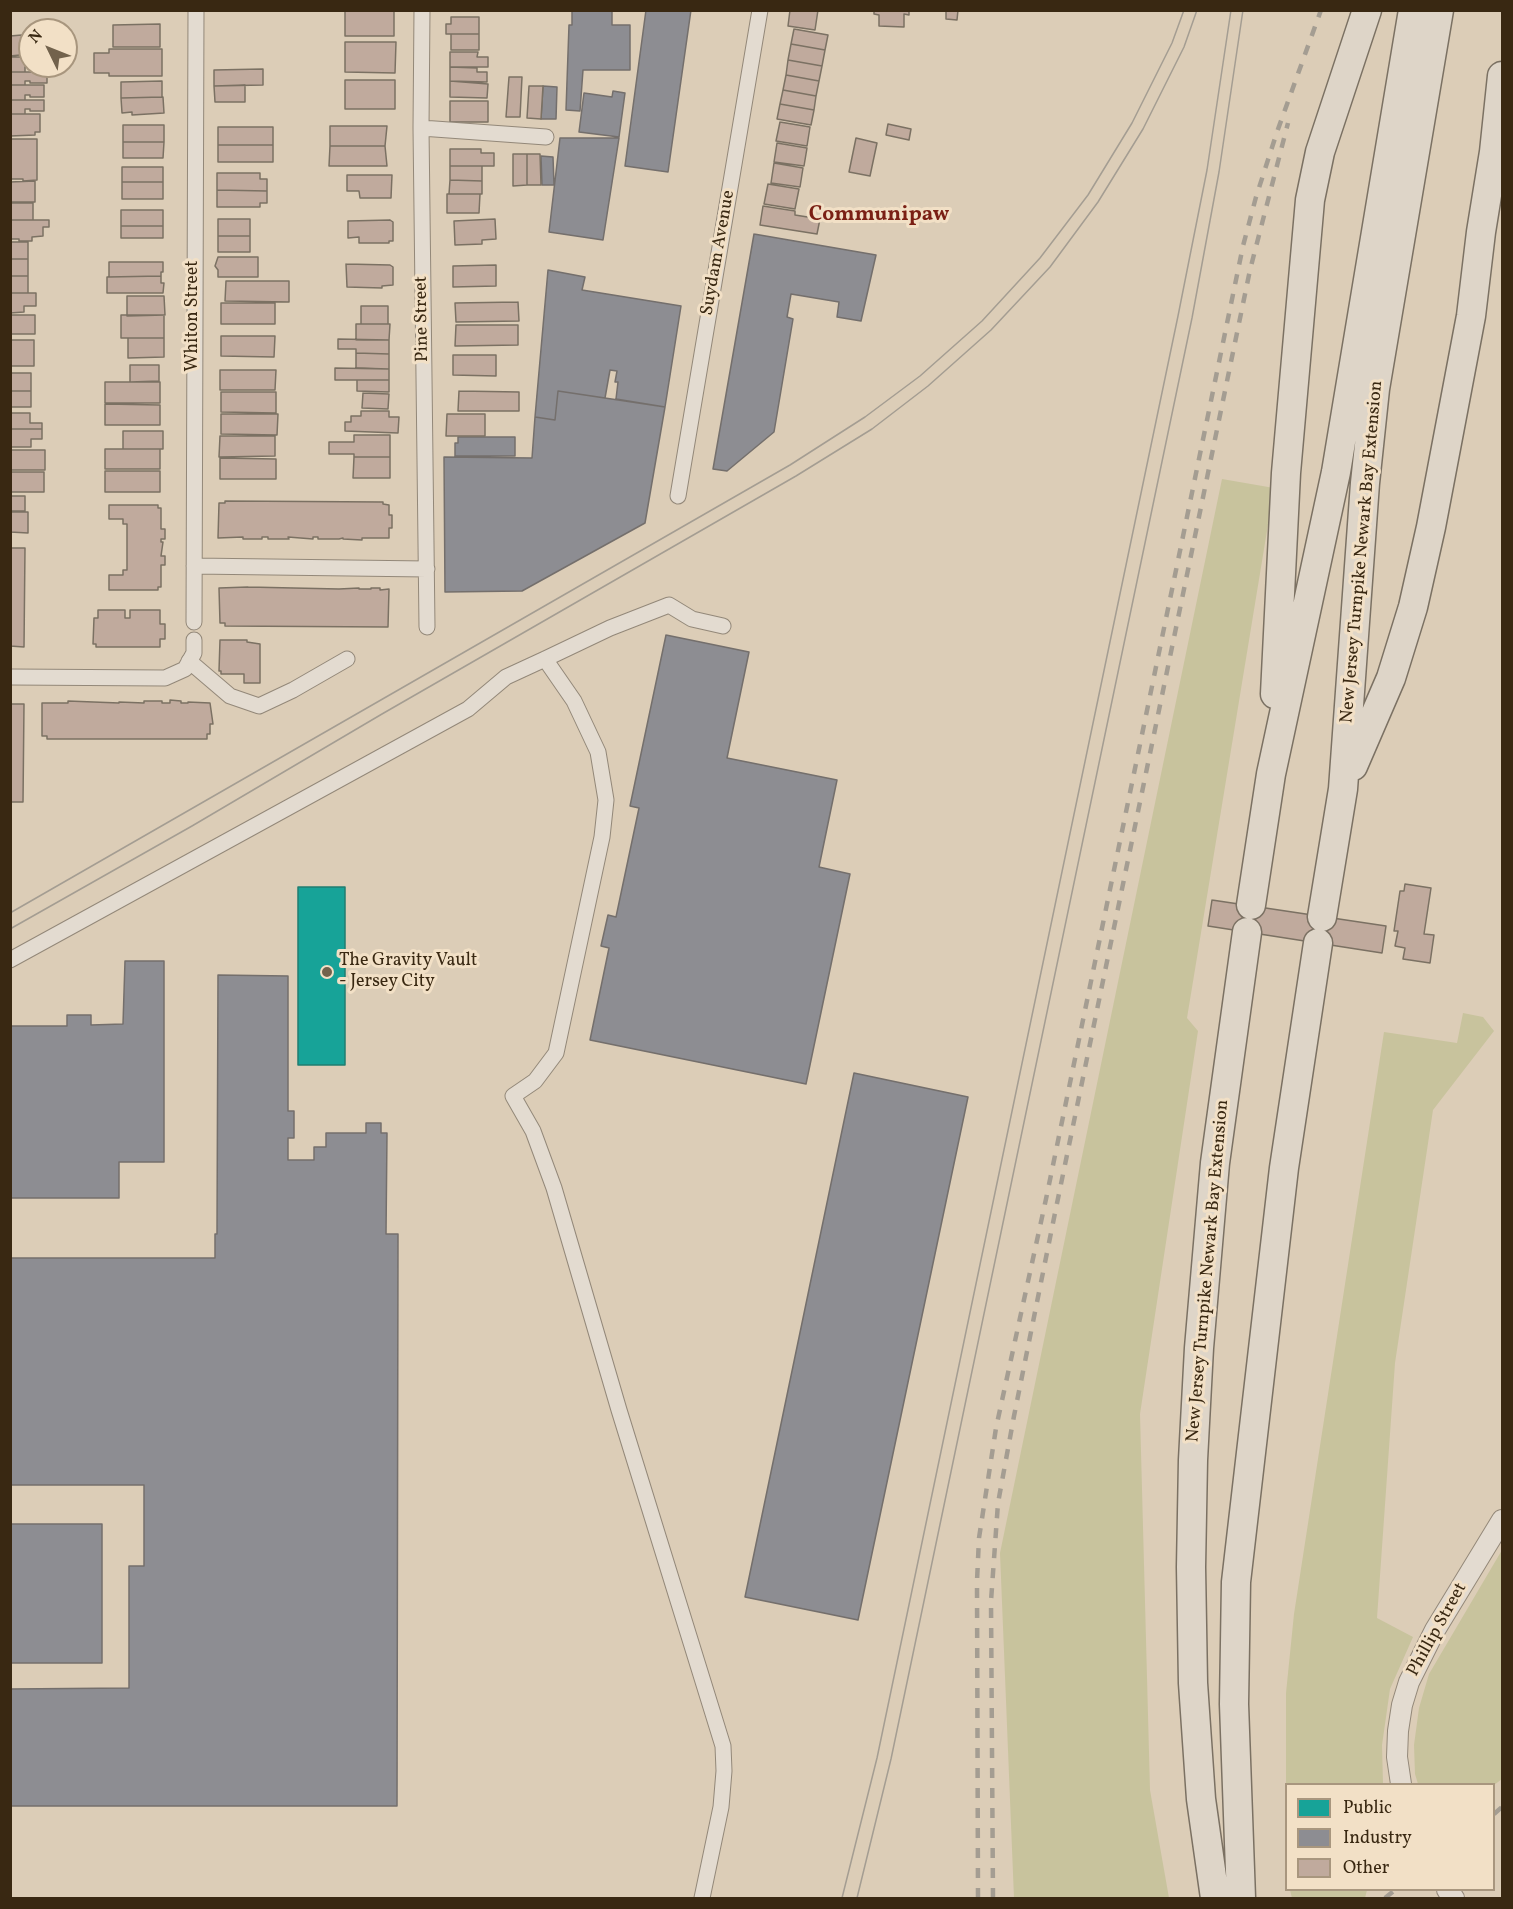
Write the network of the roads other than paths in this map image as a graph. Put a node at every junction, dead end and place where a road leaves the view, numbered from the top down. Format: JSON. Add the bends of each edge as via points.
{"nodes":[{"id":1,"x":195,"y":10,"type":"edge"},
{"id":2,"x":422,"y":10,"type":"edge"},
{"id":3,"x":760,"y":10,"type":"edge"},
{"id":4,"x":1367,"y":10,"type":"edge"},
{"id":5,"x":1413,"y":10,"type":"edge"},
{"id":6,"x":1438,"y":10,"type":"edge"},
{"id":7,"x":1419,"y":49,"type":"junction"},
{"id":8,"x":1503,"y":76,"type":"edge"},
{"id":9,"x":421,"y":128,"type":"junction"},
{"id":10,"x":546,"y":137,"type":"dead end"},
{"id":11,"x":678,"y":496,"type":"dead end"},
{"id":12,"x":194,"y":566,"type":"junction"},
{"id":13,"x":427,"y":569,"type":"junction"},
{"id":14,"x":194,"y":622,"type":"dead end"},
{"id":15,"x":723,"y":626,"type":"dead end"},
{"id":16,"x":427,"y":627,"type":"dead end"},
{"id":17,"x":194,"y":640,"type":"dead end"},
{"id":18,"x":545,"y":659,"type":"junction"},
{"id":19,"x":346,"y":660,"type":"dead end"},
{"id":20,"x":187,"y":665,"type":"junction"},
{"id":21,"x":10,"y":677,"type":"edge"},
{"id":22,"x":1271,"y":774,"type":"junction"},
{"id":23,"x":1343,"y":789,"type":"junction"},
{"id":24,"x":10,"y":960,"type":"edge"},
{"id":25,"x":1503,"y":1520,"type":"edge"},
{"id":26,"x":1401,"y":1783,"type":"edge"},
{"id":27,"x":1248,"y":1893,"type":"edge"},
{"id":28,"x":702,"y":1899,"type":"edge"},
{"id":29,"x":1215,"y":1899,"type":"edge"}],
"edges":[{"from":1,"to":12,"type":"street","name":"Whiton Street"},
{"from":2,"to":9,"type":"street","name":"Pine Street"},
{"from":3,"to":11,"type":"street","name":"Suydam Avenue"},
{"from":4,"to":22,"type":"highway","via":[[1320,152],[1309,209],[1286,473]]},
{"from":5,"to":7,"type":"highway","name":"New Jersey Turnpike Newark Bay Extension"},
{"from":6,"to":7,"type":"highway","name":"New Jersey Turnpike Newark Bay Extension"},
{"from":7,"to":22,"type":"highway","name":"New Jersey Turnpike Newark Bay Extension","via":[[1336,472]]},
{"from":7,"to":23,"type":"highway","name":"New Jersey Turnpike Newark Bay Extension","via":[[1370,429]]},
{"from":8,"to":23,"type":"highway","via":[[1471,316],[1431,527],[1413,607],[1391,678]]},
{"from":9,"to":10,"type":"street"},
{"from":9,"to":13,"type":"street","name":"Pine Street"},
{"from":12,"to":13,"type":"street"},
{"from":12,"to":14,"type":"street","name":"Whiton Street"},
{"from":13,"to":16,"type":"street","name":"Pine Street"},
{"from":15,"to":18,"type":"street","via":[[692,619],[669,605]]},
{"from":17,"to":20,"type":"street","via":[[194,654]]},
{"from":18,"to":24,"type":"street","via":[[506,677],[468,709]]},
{"from":18,"to":28,"type":"street","via":[[574,700],[598,752],[606,800],[602,837],[556,1053],[535,1081],[513,1096],[532,1131],[554,1188],[723,1746],[721,1808]]},
{"from":19,"to":20,"type":"street","via":[[259,706],[230,696]]},
{"from":20,"to":21,"type":"street","via":[[165,678]]},
{"from":22,"to":29,"type":"highway","name":"New Jersey Turnpike Newark Bay Extension","via":[[1215,1162],[1193,1460],[1193,1683],[1201,1799]]},
{"from":23,"to":27,"type":"highway","name":"New Jersey Turnpike Newark Bay Extension","via":[[1284,1168],[1239,1540],[1234,1660],[1237,1791]]},
{"from":25,"to":26,"type":"street","name":"Phillip Street","via":[[1409,1682],[1398,1731]]}]}
